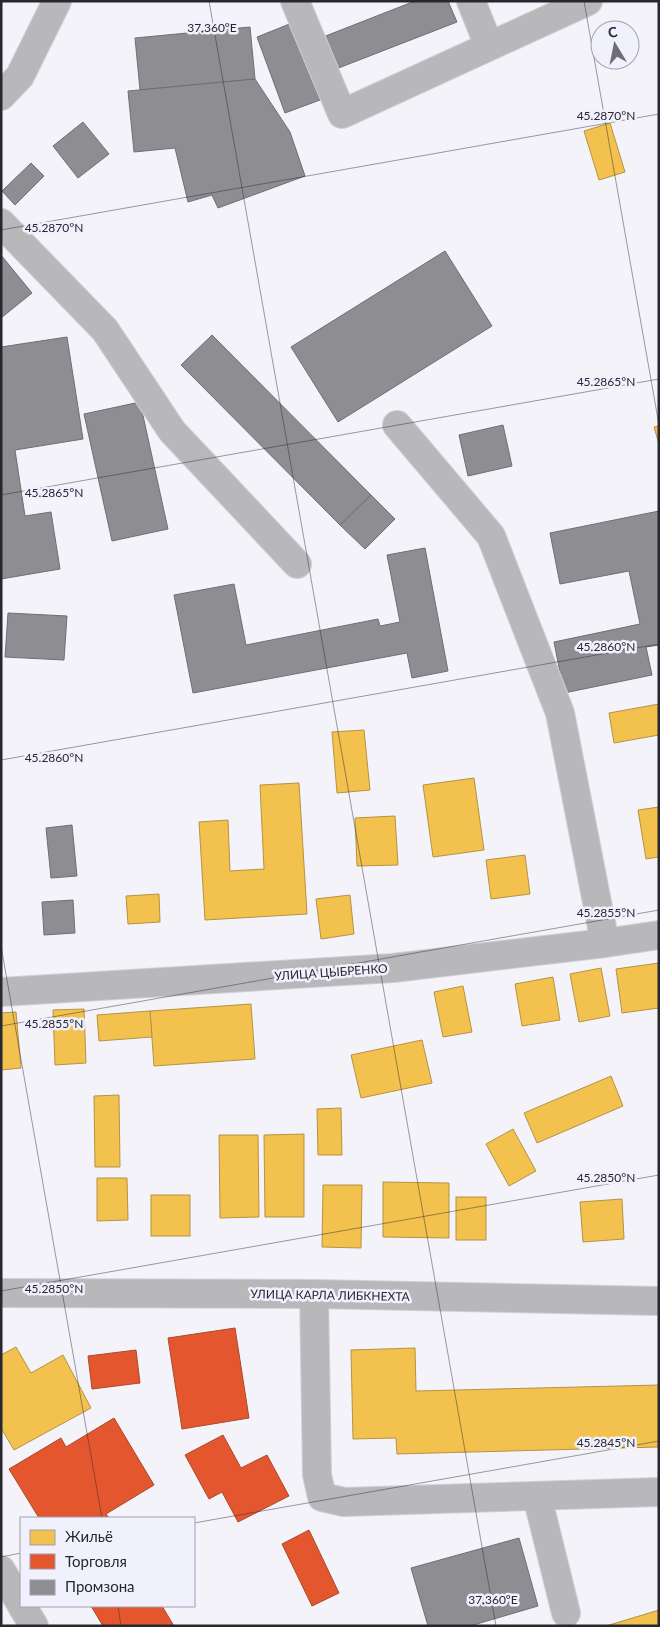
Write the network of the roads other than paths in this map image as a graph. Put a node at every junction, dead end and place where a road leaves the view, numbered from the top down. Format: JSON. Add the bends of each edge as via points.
{"nodes":[{"id":1,"x":57,"y":1,"type":"edge"},
{"id":2,"x":295,"y":1,"type":"edge"},
{"id":3,"x":471,"y":1,"type":"edge"},
{"id":4,"x":588,"y":1,"type":"edge"},
{"id":5,"x":489,"y":46,"type":"junction"},
{"id":6,"x":1,"y":96,"type":"edge"},
{"id":7,"x":1,"y":223,"type":"edge"},
{"id":8,"x":397,"y":425,"type":"dead end"},
{"id":9,"x":297,"y":564,"type":"dead end"},
{"id":10,"x":659,"y":934,"type":"edge"},
{"id":11,"x":606,"y":943,"type":"junction"},
{"id":12,"x":1,"y":992,"type":"edge"},
{"id":13,"x":1,"y":1294,"type":"edge"},
{"id":14,"x":314,"y":1294,"type":"junction"},
{"id":15,"x":659,"y":1300,"type":"edge"},
{"id":16,"x":659,"y":1492,"type":"edge"},
{"id":17,"x":537,"y":1496,"type":"junction"},
{"id":18,"x":1,"y":1570,"type":"edge"},
{"id":19,"x":20,"y":1602,"type":"edge"},
{"id":20,"x":23,"y":1607,"type":"edge"},
{"id":21,"x":566,"y":1613,"type":"dead end"},
{"id":22,"x":34,"y":1626,"type":"edge"}],
"edges":[{"from":1,"to":6,"type":"street","via":[[20,76]]},
{"from":2,"to":5,"type":"street","via":[[342,114]]},
{"from":3,"to":5,"type":"street"},
{"from":4,"to":5,"type":"street"},
{"from":7,"to":9,"type":"street","via":[[105,330],[172,431]]},
{"from":8,"to":11,"type":"street","via":[[491,536],[560,713]]},
{"from":10,"to":11,"type":"street","name":"УЛИЦА ЦЫБРЕНКО"},
{"from":11,"to":12,"type":"street","name":"УЛИЦА ЦЫБРЕНКО","via":[[393,968]]},
{"from":13,"to":14,"type":"street","name":"УЛИЦА КАРЛА ЛИБКНЕХТА"},
{"from":14,"to":15,"type":"street","name":"УЛИЦА КАРЛА ЛИБКНЕХТА"},
{"from":14,"to":17,"type":"street","via":[[317,1475],[322,1497],[344,1502]]},
{"from":16,"to":17,"type":"street"},
{"from":17,"to":21,"type":"street"},
{"from":18,"to":19,"type":"street"},
{"from":20,"to":22,"type":"street"}]}
